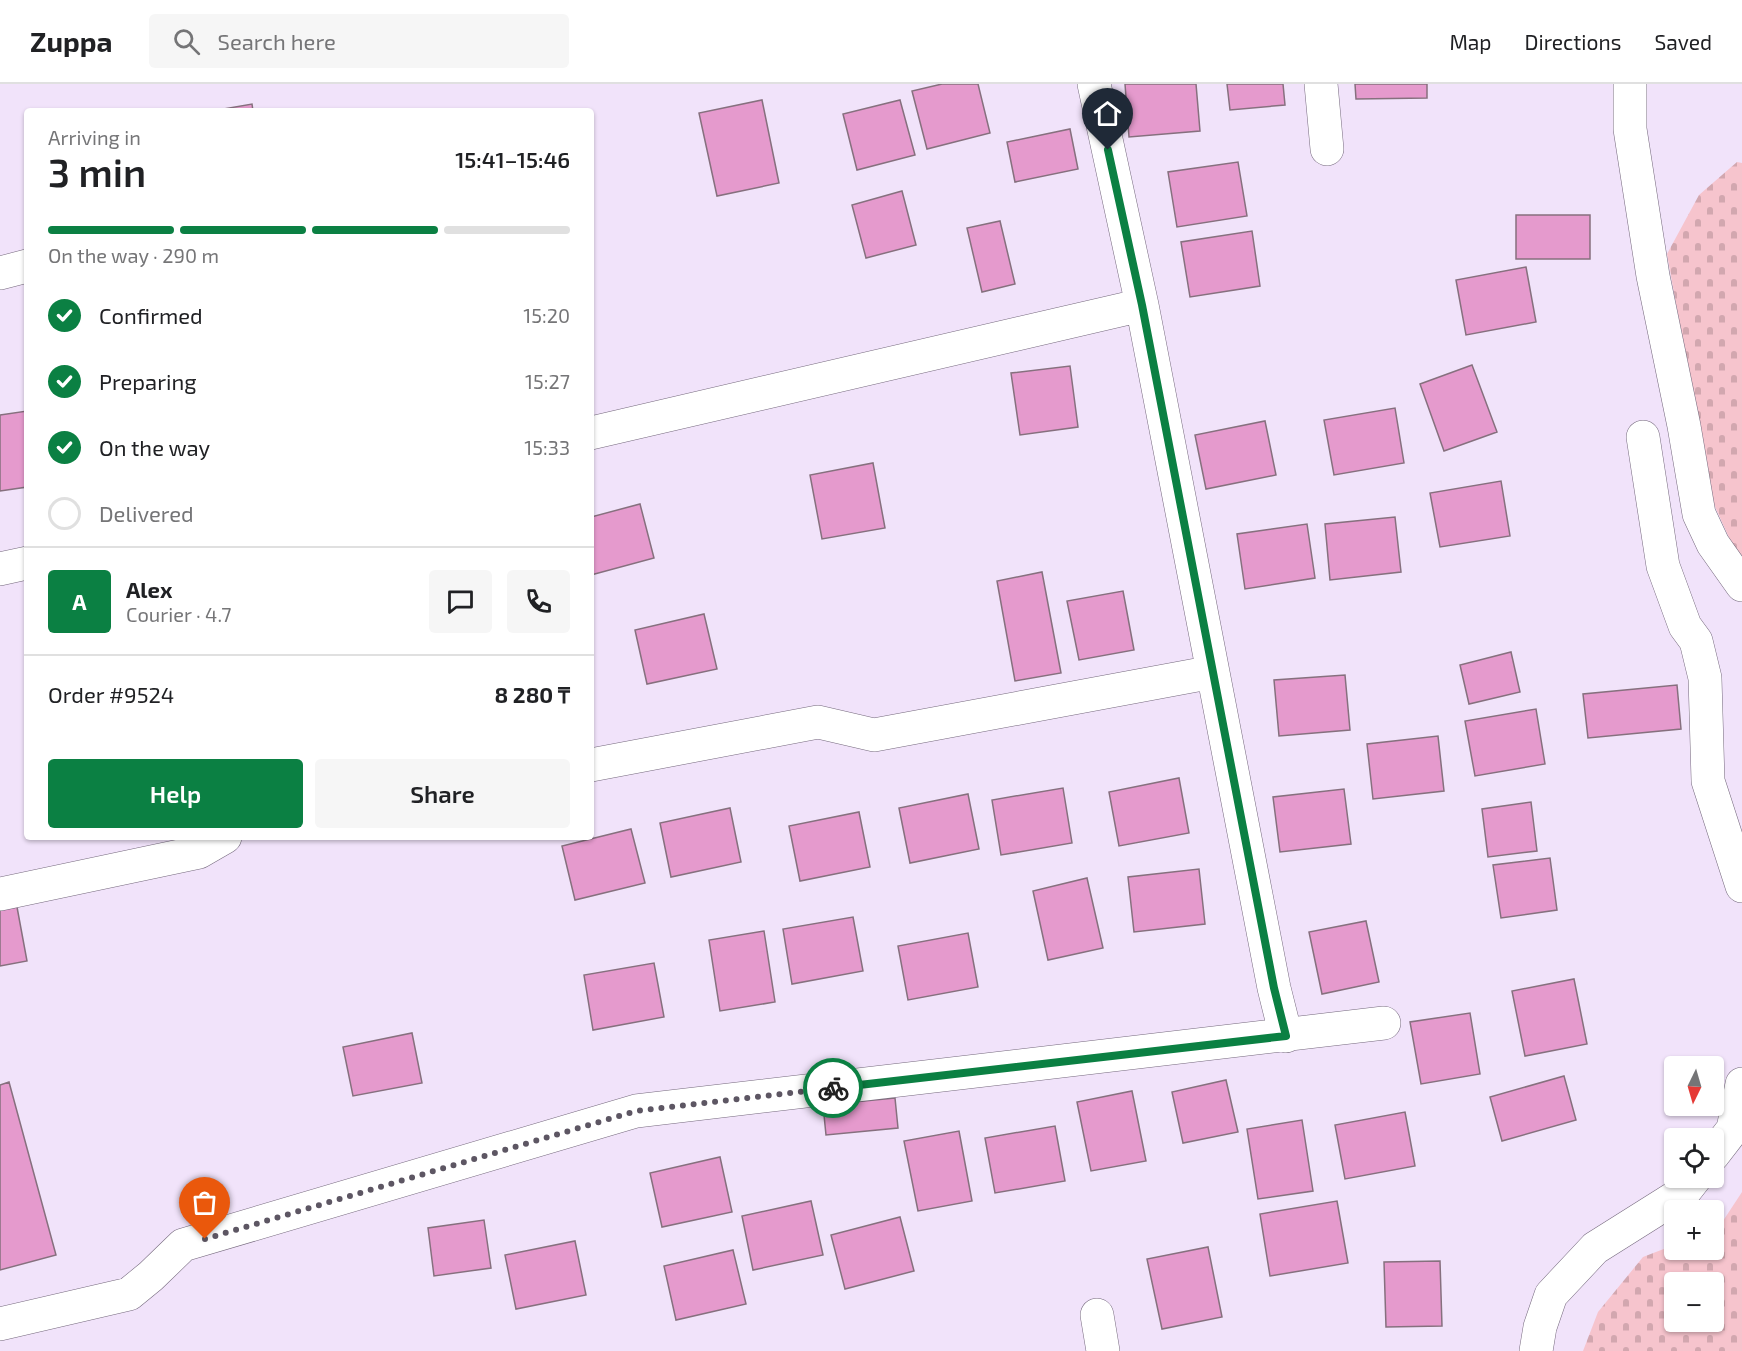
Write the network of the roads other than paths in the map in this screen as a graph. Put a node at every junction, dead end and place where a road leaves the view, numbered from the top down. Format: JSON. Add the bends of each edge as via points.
{"nodes":[{"id":1,"x":1094,"y":84,"type":"edge"},
{"id":2,"x":1321,"y":84,"type":"edge"},
{"id":3,"x":1630,"y":84,"type":"edge"},
{"id":4,"x":1327,"y":149,"type":"dead end"},
{"id":5,"x":24,"y":267,"type":"edge"},
{"id":6,"x":0,"y":273,"type":"edge"},
{"id":7,"x":1142,"y":305,"type":"junction"},
{"id":8,"x":594,"y":432,"type":"edge"},
{"id":9,"x":1643,"y":438,"type":"dead end"},
{"id":10,"x":24,"y":564,"type":"edge"},
{"id":11,"x":0,"y":568,"type":"edge"},
{"id":12,"x":1742,"y":585,"type":"edge"},
{"id":13,"x":1213,"y":672,"type":"junction"},
{"id":14,"x":594,"y":764,"type":"edge"},
{"id":15,"x":220,"y":840,"type":"edge"},
{"id":16,"x":1740,"y":868,"type":"edge"},
{"id":17,"x":0,"y":894,"type":"edge"},
{"id":18,"x":1384,"y":1023,"type":"dead end"},
{"id":19,"x":1286,"y":1036,"type":"junction"},
{"id":20,"x":1742,"y":1084,"type":"edge"},
{"id":21,"x":1724,"y":1141,"type":"edge"},
{"id":22,"x":1687,"y":1188,"type":"edge"},
{"id":23,"x":1097,"y":1315,"type":"dead end"},
{"id":24,"x":0,"y":1324,"type":"edge"},
{"id":25,"x":1103,"y":1351,"type":"edge"},
{"id":26,"x":1536,"y":1351,"type":"edge"}],
"edges":[{"from":1,"to":7,"type":"street"},
{"from":2,"to":4,"type":"street"},
{"from":3,"to":12,"type":"street","via":[[1630,129],[1653,276],[1700,514],[1713,544]]},
{"from":5,"to":6,"type":"street"},
{"from":7,"to":8,"type":"street"},
{"from":7,"to":13,"type":"street"},
{"from":9,"to":16,"type":"street","via":[[1663,566],[1685,626],[1696,641],[1705,678],[1708,781]]},
{"from":10,"to":11,"type":"street"},
{"from":13,"to":14,"type":"street","via":[[874,735],[818,723]]},
{"from":13,"to":19,"type":"street"},
{"from":15,"to":17,"type":"street","via":[[199,852]]},
{"from":18,"to":19,"type":"street"},
{"from":19,"to":24,"type":"street","via":[[636,1111],[183,1245],[129,1294]]},
{"from":20,"to":21,"type":"street","via":[[1733,1129]]},
{"from":22,"to":26,"type":"street","via":[[1595,1248],[1565,1279],[1551,1295]]},
{"from":23,"to":25,"type":"street"}]}
